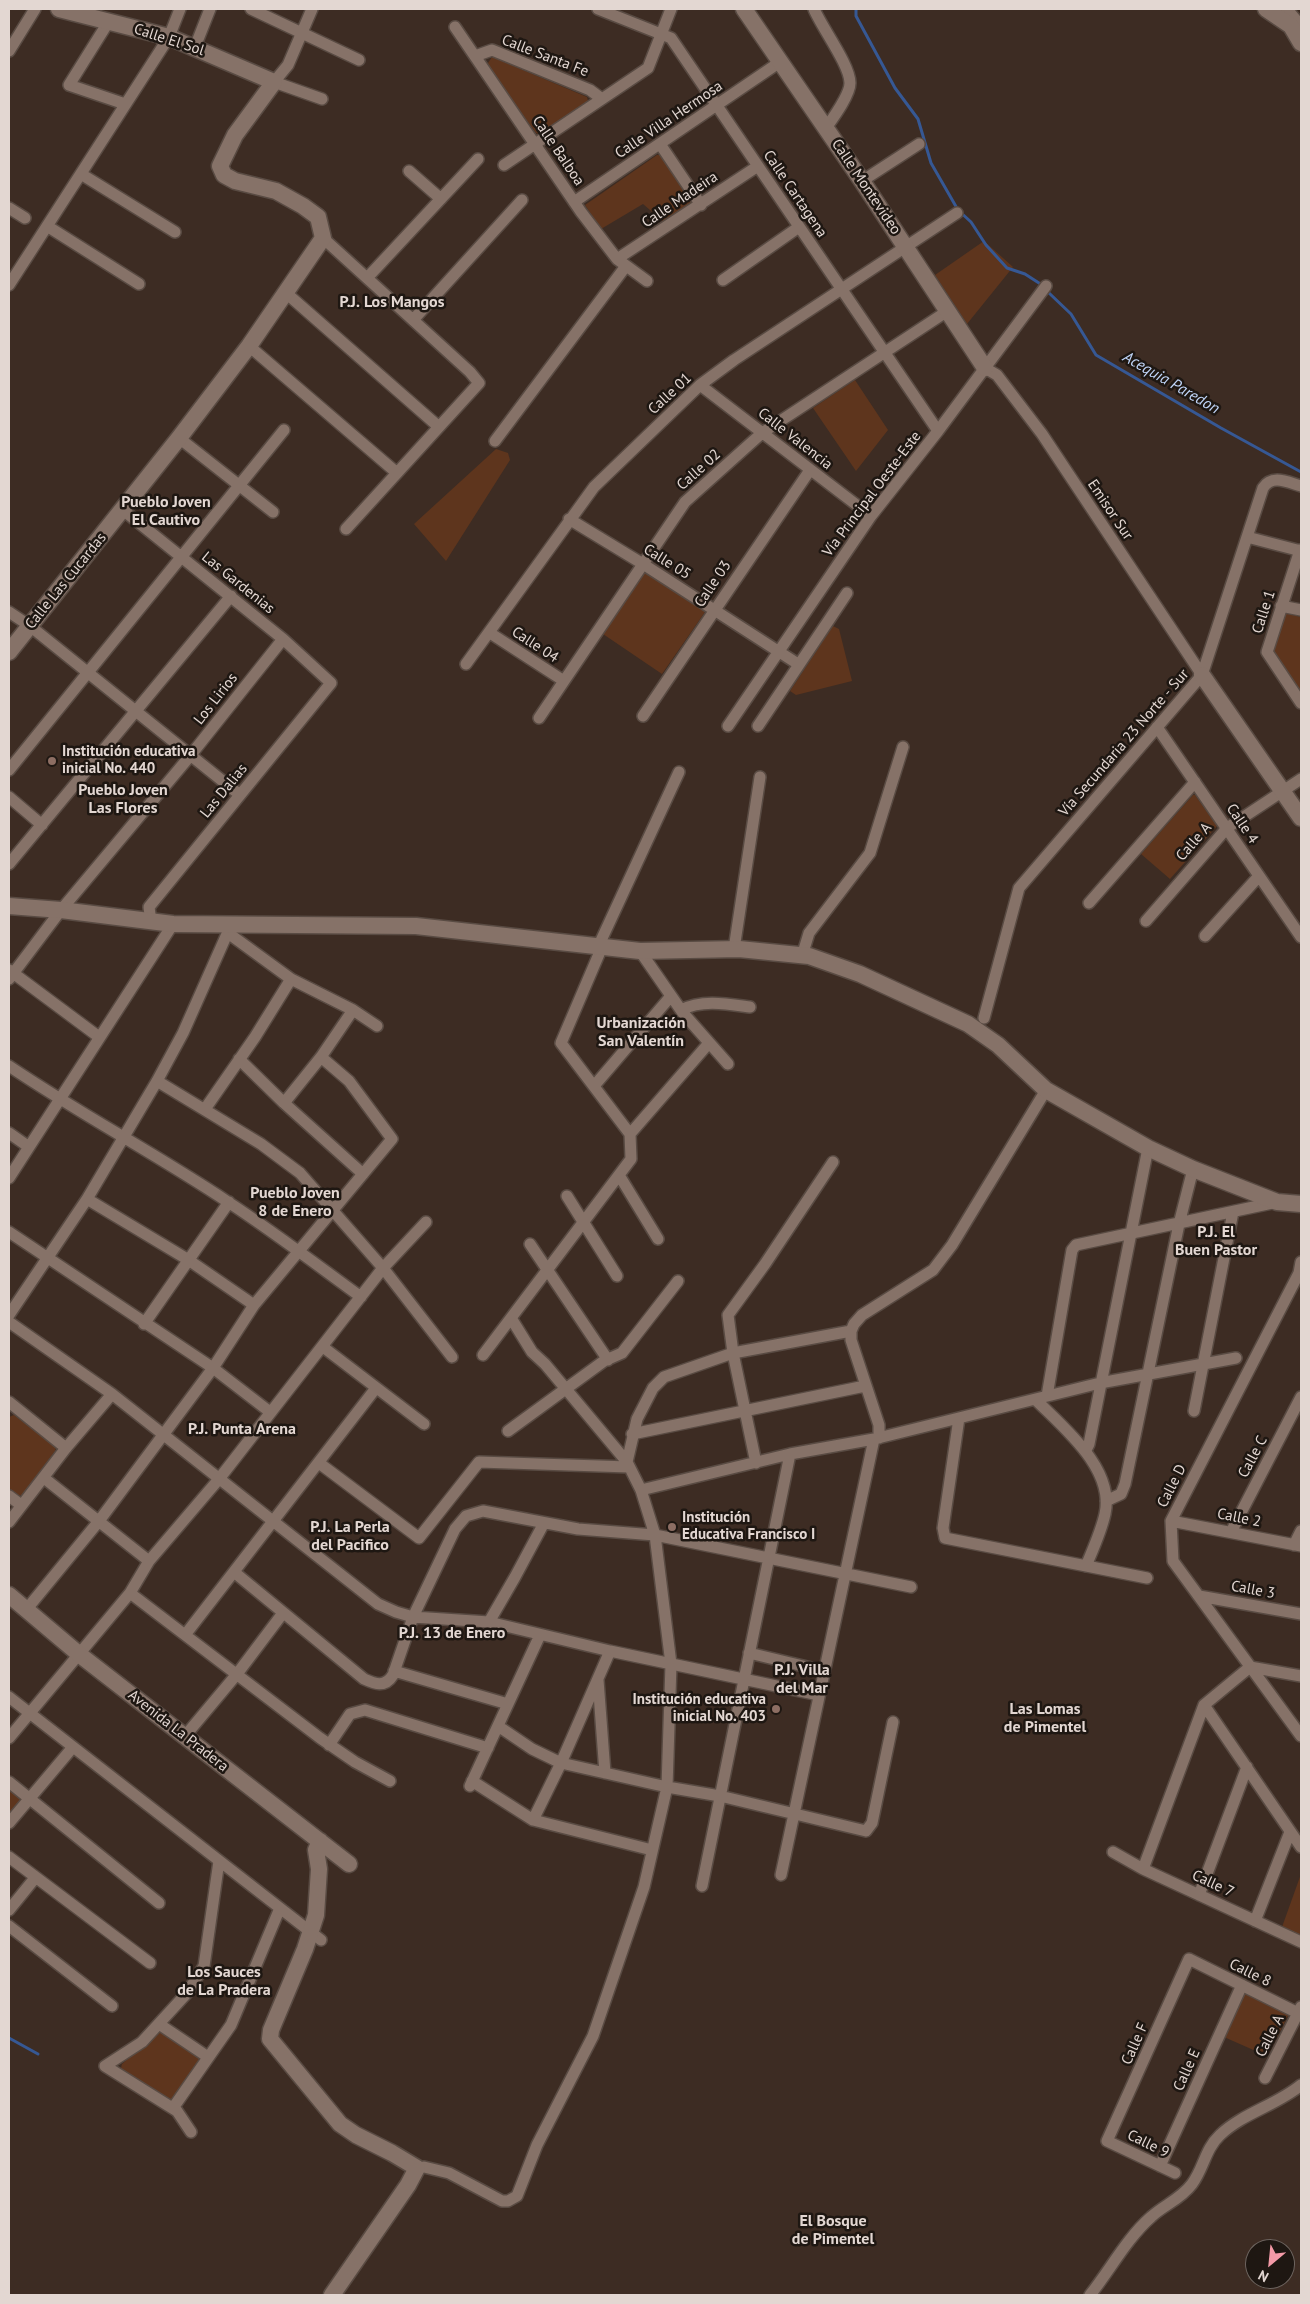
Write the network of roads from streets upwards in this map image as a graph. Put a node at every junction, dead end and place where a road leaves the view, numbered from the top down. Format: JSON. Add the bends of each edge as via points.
{"nodes":[{"id":1,"x":35,"y":9,"type":"edge"},
{"id":2,"x":60,"y":9,"type":"edge"},
{"id":3,"x":180,"y":9,"type":"edge"},
{"id":4,"x":210,"y":9,"type":"edge"},
{"id":5,"x":251,"y":9,"type":"edge"},
{"id":6,"x":312,"y":9,"type":"edge"},
{"id":7,"x":598,"y":9,"type":"edge"},
{"id":8,"x":672,"y":9,"type":"edge"},
{"id":9,"x":744,"y":9,"type":"edge"},
{"id":10,"x":814,"y":9,"type":"edge"},
{"id":11,"x":1266,"y":9,"type":"edge"},
{"id":12,"x":1287,"y":9,"type":"edge"},
{"id":13,"x":108,"y":21,"type":"junction"},
{"id":14,"x":1301,"y":26,"type":"edge"},
{"id":15,"x":455,"y":27,"type":"dead end"},
{"id":16,"x":302,"y":32,"type":"junction"},
{"id":17,"x":662,"y":33,"type":"junction"},
{"id":18,"x":169,"y":37,"type":"junction"},
{"id":19,"x":1301,"y":43,"type":"edge"},
{"id":20,"x":195,"y":47,"type":"junction"},
{"id":21,"x":9,"y":51,"type":"edge"},
{"id":22,"x":475,"y":56,"type":"junction"},
{"id":23,"x":359,"y":60,"type":"dead end"},
{"id":24,"x":780,"y":62,"type":"junction"},
{"id":25,"x":274,"y":82,"type":"junction"},
{"id":26,"x":322,"y":99,"type":"dead end"},
{"id":27,"x":602,"y":99,"type":"junction"},
{"id":28,"x":125,"y":104,"type":"junction"},
{"id":29,"x":717,"y":105,"type":"junction"},
{"id":30,"x":826,"y":128,"type":"junction"},
{"id":31,"x":535,"y":144,"type":"junction"},
{"id":32,"x":660,"y":144,"type":"junction"},
{"id":33,"x":919,"y":144,"type":"dead end"},
{"id":34,"x":478,"y":158,"type":"dead end"},
{"id":35,"x":504,"y":165,"type":"dead end"},
{"id":36,"x":758,"y":166,"type":"junction"},
{"id":37,"x":409,"y":171,"type":"dead end"},
{"id":38,"x":81,"y":174,"type":"junction"},
{"id":39,"x":862,"y":181,"type":"junction"},
{"id":40,"x":441,"y":199,"type":"junction"},
{"id":41,"x":522,"y":200,"type":"dead end"},
{"id":42,"x":574,"y":202,"type":"junction"},
{"id":43,"x":701,"y":204,"type":"junction"},
{"id":44,"x":9,"y":208,"type":"edge"},
{"id":45,"x":957,"y":213,"type":"dead end"},
{"id":46,"x":25,"y":218,"type":"dead end"},
{"id":47,"x":47,"y":226,"type":"junction"},
{"id":48,"x":799,"y":227,"type":"junction"},
{"id":49,"x":175,"y":232,"type":"dead end"},
{"id":50,"x":323,"y":238,"type":"junction"},
{"id":51,"x":906,"y":247,"type":"junction"},
{"id":52,"x":622,"y":263,"type":"junction"},
{"id":53,"x":368,"y":278,"type":"junction"},
{"id":54,"x":722,"y":280,"type":"dead end"},
{"id":55,"x":647,"y":281,"type":"dead end"},
{"id":56,"x":139,"y":284,"type":"dead end"},
{"id":57,"x":9,"y":285,"type":"edge"},
{"id":58,"x":1046,"y":286,"type":"dead end"},
{"id":59,"x":840,"y":290,"type":"junction"},
{"id":60,"x":285,"y":292,"type":"junction"},
{"id":61,"x":946,"y":312,"type":"junction"},
{"id":62,"x":413,"y":320,"type":"junction"},
{"id":63,"x":249,"y":346,"type":"junction"},
{"id":64,"x":884,"y":353,"type":"junction"},
{"id":65,"x":985,"y":368,"type":"junction"},
{"id":66,"x":700,"y":385,"type":"junction"},
{"id":67,"x":439,"y":427,"type":"junction"},
{"id":68,"x":284,"y":430,"type":"dead end"},
{"id":69,"x":938,"y":431,"type":"junction"},
{"id":70,"x":762,"y":433,"type":"junction"},
{"id":71,"x":179,"y":438,"type":"junction"},
{"id":72,"x":495,"y":441,"type":"dead end"},
{"id":73,"x":810,"y":470,"type":"junction"},
{"id":74,"x":397,"y":473,"type":"junction"},
{"id":75,"x":240,"y":486,"type":"junction"},
{"id":76,"x":1301,"y":486,"type":"edge"},
{"id":77,"x":123,"y":510,"type":"junction"},
{"id":78,"x":273,"y":512,"type":"dead end"},
{"id":79,"x":871,"y":516,"type":"junction"},
{"id":80,"x":569,"y":519,"type":"junction"},
{"id":81,"x":346,"y":530,"type":"dead end"},
{"id":82,"x":1247,"y":537,"type":"junction"},
{"id":83,"x":1301,"y":551,"type":"edge"},
{"id":84,"x":180,"y":556,"type":"junction"},
{"id":85,"x":643,"y":564,"type":"junction"},
{"id":86,"x":847,"y":593,"type":"dead end"},
{"id":87,"x":231,"y":596,"type":"junction"},
{"id":88,"x":1281,"y":606,"type":"junction"},
{"id":89,"x":714,"y":609,"type":"junction"},
{"id":90,"x":1301,"y":610,"type":"edge"},
{"id":91,"x":9,"y":612,"type":"edge"},
{"id":92,"x":30,"y":626,"type":"junction"},
{"id":93,"x":490,"y":633,"type":"junction"},
{"id":94,"x":282,"y":639,"type":"junction"},
{"id":95,"x":778,"y":651,"type":"junction"},
{"id":96,"x":9,"y":652,"type":"edge"},
{"id":97,"x":466,"y":664,"type":"dead end"},
{"id":98,"x":798,"y":664,"type":"junction"},
{"id":99,"x":87,"y":673,"type":"junction"},
{"id":100,"x":1202,"y":675,"type":"junction"},
{"id":101,"x":564,"y":681,"type":"junction"},
{"id":102,"x":332,"y":684,"type":"joint"},
{"id":103,"x":1301,"y":703,"type":"edge"},
{"id":104,"x":136,"y":712,"type":"junction"},
{"id":105,"x":643,"y":716,"type":"dead end"},
{"id":106,"x":539,"y":718,"type":"dead end"},
{"id":107,"x":728,"y":726,"type":"dead end"},
{"id":108,"x":758,"y":726,"type":"dead end"},
{"id":109,"x":1157,"y":727,"type":"junction"},
{"id":110,"x":903,"y":747,"type":"dead end"},
{"id":111,"x":190,"y":756,"type":"junction"},
{"id":112,"x":9,"y":770,"type":"edge"},
{"id":113,"x":679,"y":772,"type":"dead end"},
{"id":114,"x":760,"y":777,"type":"dead end"},
{"id":115,"x":1301,"y":780,"type":"edge"},
{"id":116,"x":1195,"y":782,"type":"junction"},
{"id":117,"x":1282,"y":791,"type":"junction"},
{"id":118,"x":240,"y":795,"type":"junction"},
{"id":119,"x":9,"y":797,"type":"edge"},
{"id":120,"x":1301,"y":818,"type":"edge"},
{"id":121,"x":42,"y":825,"type":"junction"},
{"id":122,"x":1227,"y":828,"type":"junction"},
{"id":123,"x":9,"y":864,"type":"edge"},
{"id":124,"x":1259,"y":876,"type":"junction"},
{"id":125,"x":1089,"y":903,"type":"dead end"},
{"id":126,"x":9,"y":906,"type":"edge"},
{"id":127,"x":62,"y":910,"type":"junction"},
{"id":128,"x":1146,"y":921,"type":"dead end"},
{"id":129,"x":151,"y":922,"type":"junction"},
{"id":130,"x":173,"y":924,"type":"junction"},
{"id":131,"x":229,"y":929,"type":"junction"},
{"id":132,"x":1206,"y":936,"type":"dead end"},
{"id":133,"x":1301,"y":937,"type":"edge"},
{"id":134,"x":598,"y":947,"type":"junction"},
{"id":135,"x":734,"y":949,"type":"junction"},
{"id":136,"x":640,"y":951,"type":"junction"},
{"id":137,"x":802,"y":956,"type":"junction"},
{"id":138,"x":10,"y":974,"type":"edge"},
{"id":139,"x":292,"y":979,"type":"junction"},
{"id":140,"x":671,"y":996,"type":"junction"},
{"id":141,"x":750,"y":1007,"type":"dead end"},
{"id":142,"x":353,"y":1010,"type":"junction"},
{"id":143,"x":681,"y":1010,"type":"junction"},
{"id":144,"x":984,"y":1018,"type":"dead end"},
{"id":145,"x":377,"y":1026,"type":"dead end"},
{"id":146,"x":99,"y":1037,"type":"junction"},
{"id":147,"x":709,"y":1043,"type":"junction"},
{"id":148,"x":321,"y":1057,"type":"junction"},
{"id":149,"x":239,"y":1059,"type":"junction"},
{"id":150,"x":728,"y":1064,"type":"dead end"},
{"id":151,"x":9,"y":1066,"type":"edge"},
{"id":152,"x":157,"y":1081,"type":"junction"},
{"id":153,"x":594,"y":1086,"type":"junction"},
{"id":154,"x":1046,"y":1090,"type":"junction"},
{"id":155,"x":59,"y":1099,"type":"junction"},
{"id":156,"x":284,"y":1103,"type":"junction"},
{"id":157,"x":205,"y":1109,"type":"junction"},
{"id":158,"x":9,"y":1133,"type":"edge"},
{"id":159,"x":630,"y":1134,"type":"junction"},
{"id":160,"x":123,"y":1136,"type":"junction"},
{"id":161,"x":29,"y":1147,"type":"junction"},
{"id":162,"x":1148,"y":1148,"type":"junction"},
{"id":163,"x":833,"y":1162,"type":"dead end"},
{"id":164,"x":1193,"y":1169,"type":"junction"},
{"id":165,"x":363,"y":1174,"type":"junction"},
{"id":166,"x":619,"y":1175,"type":"junction"},
{"id":167,"x":9,"y":1178,"type":"edge"},
{"id":168,"x":567,"y":1196,"type":"dead end"},
{"id":169,"x":87,"y":1199,"type":"junction"},
{"id":170,"x":229,"y":1202,"type":"junction"},
{"id":171,"x":1277,"y":1202,"type":"junction"},
{"id":172,"x":1301,"y":1204,"type":"edge"},
{"id":173,"x":333,"y":1211,"type":"junction"},
{"id":174,"x":1232,"y":1212,"type":"junction"},
{"id":175,"x":426,"y":1222,"type":"dead end"},
{"id":176,"x":583,"y":1222,"type":"junction"},
{"id":177,"x":1179,"y":1224,"type":"junction"},
{"id":178,"x":9,"y":1232,"type":"edge"},
{"id":179,"x":1131,"y":1234,"type":"junction"},
{"id":180,"x":658,"y":1240,"type":"dead end"},
{"id":181,"x":530,"y":1244,"type":"dead end"},
{"id":182,"x":298,"y":1252,"type":"junction"},
{"id":183,"x":48,"y":1258,"type":"junction"},
{"id":184,"x":187,"y":1259,"type":"junction"},
{"id":185,"x":383,"y":1268,"type":"junction"},
{"id":186,"x":547,"y":1269,"type":"junction"},
{"id":187,"x":1300,"y":1270,"type":"edge"},
{"id":188,"x":617,"y":1276,"type":"dead end"},
{"id":189,"x":678,"y":1281,"type":"dead end"},
{"id":190,"x":361,"y":1297,"type":"junction"},
{"id":191,"x":254,"y":1305,"type":"junction"},
{"id":192,"x":9,"y":1315,"type":"edge"},
{"id":193,"x":511,"y":1318,"type":"junction"},
{"id":194,"x":9,"y":1322,"type":"edge"},
{"id":195,"x":144,"y":1324,"type":"junction"},
{"id":196,"x":851,"y":1331,"type":"junction"},
{"id":197,"x":323,"y":1347,"type":"junction"},
{"id":198,"x":733,"y":1353,"type":"junction"},
{"id":199,"x":483,"y":1355,"type":"dead end"},
{"id":200,"x":452,"y":1357,"type":"dead end"},
{"id":201,"x":1236,"y":1358,"type":"dead end"},
{"id":202,"x":608,"y":1360,"type":"junction"},
{"id":203,"x":1203,"y":1364,"type":"junction"},
{"id":204,"x":213,"y":1368,"type":"junction"},
{"id":205,"x":1148,"y":1375,"type":"junction"},
{"id":206,"x":1100,"y":1383,"type":"junction"},
{"id":207,"x":865,"y":1386,"type":"junction"},
{"id":208,"x":376,"y":1388,"type":"junction"},
{"id":209,"x":566,"y":1389,"type":"junction"},
{"id":210,"x":112,"y":1394,"type":"junction"},
{"id":211,"x":1301,"y":1397,"type":"edge"},
{"id":212,"x":1042,"y":1398,"type":"junction"},
{"id":213,"x":9,"y":1402,"type":"edge"},
{"id":214,"x":745,"y":1410,"type":"junction"},
{"id":215,"x":1194,"y":1411,"type":"dead end"},
{"id":216,"x":270,"y":1412,"type":"junction"},
{"id":217,"x":959,"y":1418,"type":"junction"},
{"id":218,"x":424,"y":1424,"type":"dead end"},
{"id":219,"x":508,"y":1431,"type":"dead end"},
{"id":220,"x":632,"y":1434,"type":"junction"},
{"id":221,"x":162,"y":1435,"type":"junction"},
{"id":222,"x":876,"y":1438,"type":"junction"},
{"id":223,"x":66,"y":1448,"type":"junction"},
{"id":224,"x":1086,"y":1450,"type":"junction"},
{"id":225,"x":790,"y":1454,"type":"junction"},
{"id":226,"x":319,"y":1463,"type":"junction"},
{"id":227,"x":756,"y":1463,"type":"junction"},
{"id":228,"x":628,"y":1464,"type":"junction"},
{"id":229,"x":44,"y":1478,"type":"junction"},
{"id":230,"x":219,"y":1479,"type":"junction"},
{"id":231,"x":641,"y":1490,"type":"junction"},
{"id":232,"x":9,"y":1496,"type":"edge"},
{"id":233,"x":1106,"y":1501,"type":"junction"},
{"id":234,"x":21,"y":1505,"type":"junction"},
{"id":235,"x":1171,"y":1520,"type":"junction"},
{"id":236,"x":99,"y":1521,"type":"junction"},
{"id":237,"x":274,"y":1521,"type":"junction"},
{"id":238,"x":9,"y":1522,"type":"edge"},
{"id":239,"x":544,"y":1523,"type":"junction"},
{"id":240,"x":1231,"y":1532,"type":"junction"},
{"id":241,"x":1301,"y":1532,"type":"edge"},
{"id":242,"x":655,"y":1536,"type":"junction"},
{"id":243,"x":1298,"y":1545,"type":"edge"},
{"id":244,"x":769,"y":1558,"type":"junction"},
{"id":245,"x":149,"y":1561,"type":"junction"},
{"id":246,"x":1086,"y":1566,"type":"junction"},
{"id":247,"x":234,"y":1572,"type":"junction"},
{"id":248,"x":845,"y":1573,"type":"junction"},
{"id":249,"x":1147,"y":1578,"type":"dead end"},
{"id":250,"x":911,"y":1586,"type":"dead end"},
{"id":251,"x":130,"y":1593,"type":"junction"},
{"id":252,"x":9,"y":1595,"type":"edge"},
{"id":253,"x":1198,"y":1596,"type":"junction"},
{"id":254,"x":26,"y":1610,"type":"junction"},
{"id":255,"x":283,"y":1613,"type":"junction"},
{"id":256,"x":1301,"y":1614,"type":"edge"},
{"id":257,"x":413,"y":1617,"type":"junction"},
{"id":258,"x":489,"y":1622,"type":"junction"},
{"id":259,"x":185,"y":1635,"type":"junction"},
{"id":260,"x":540,"y":1635,"type":"junction"},
{"id":261,"x":610,"y":1651,"type":"junction"},
{"id":262,"x":749,"y":1653,"type":"junction"},
{"id":263,"x":80,"y":1655,"type":"junction"},
{"id":264,"x":671,"y":1664,"type":"junction"},
{"id":265,"x":1250,"y":1667,"type":"junction"},
{"id":266,"x":394,"y":1671,"type":"junction"},
{"id":267,"x":824,"y":1671,"type":"junction"},
{"id":268,"x":236,"y":1674,"type":"junction"},
{"id":269,"x":1301,"y":1676,"type":"edge"},
{"id":270,"x":598,"y":1678,"type":"junction"},
{"id":271,"x":744,"y":1679,"type":"junction"},
{"id":272,"x":819,"y":1695,"type":"junction"},
{"id":273,"x":9,"y":1697,"type":"edge"},
{"id":274,"x":508,"y":1704,"type":"junction"},
{"id":275,"x":1204,"y":1705,"type":"junction"},
{"id":276,"x":29,"y":1712,"type":"junction"},
{"id":277,"x":893,"y":1722,"type":"dead end"},
{"id":278,"x":498,"y":1726,"type":"junction"},
{"id":279,"x":185,"y":1736,"type":"junction"},
{"id":280,"x":1301,"y":1736,"type":"edge"},
{"id":281,"x":9,"y":1738,"type":"edge"},
{"id":282,"x":330,"y":1745,"type":"junction"},
{"id":283,"x":73,"y":1747,"type":"junction"},
{"id":284,"x":488,"y":1748,"type":"junction"},
{"id":285,"x":561,"y":1763,"type":"junction"},
{"id":286,"x":1248,"y":1767,"type":"junction"},
{"id":287,"x":605,"y":1773,"type":"junction"},
{"id":288,"x":390,"y":1781,"type":"dead end"},
{"id":289,"x":9,"y":1782,"type":"edge"},
{"id":290,"x":667,"y":1787,"type":"junction"},
{"id":291,"x":720,"y":1796,"type":"junction"},
{"id":292,"x":30,"y":1799,"type":"junction"},
{"id":293,"x":794,"y":1814,"type":"junction"},
{"id":294,"x":533,"y":1820,"type":"junction"},
{"id":295,"x":9,"y":1823,"type":"edge"},
{"id":296,"x":1290,"y":1832,"type":"junction"},
{"id":297,"x":320,"y":1841,"type":"junction"},
{"id":298,"x":1301,"y":1847,"type":"edge"},
{"id":299,"x":652,"y":1850,"type":"junction"},
{"id":300,"x":1113,"y":1852,"type":"dead end"},
{"id":301,"x":9,"y":1857,"type":"edge"},
{"id":302,"x":219,"y":1861,"type":"junction"},
{"id":303,"x":349,"y":1864,"type":"dead end"},
{"id":304,"x":1144,"y":1869,"type":"junction"},
{"id":305,"x":781,"y":1876,"type":"dead end"},
{"id":306,"x":35,"y":1878,"type":"junction"},
{"id":307,"x":702,"y":1886,"type":"dead end"},
{"id":308,"x":1199,"y":1895,"type":"junction"},
{"id":309,"x":159,"y":1903,"type":"dead end"},
{"id":310,"x":280,"y":1908,"type":"junction"},
{"id":311,"x":9,"y":1910,"type":"edge"},
{"id":312,"x":1255,"y":1921,"type":"junction"},
{"id":313,"x":9,"y":1926,"type":"edge"},
{"id":314,"x":316,"y":1937,"type":"junction"},
{"id":315,"x":1301,"y":1942,"type":"edge"},
{"id":316,"x":1189,"y":1959,"type":"joint"},
{"id":317,"x":150,"y":1963,"type":"dead end"},
{"id":318,"x":1242,"y":1985,"type":"junction"},
{"id":319,"x":112,"y":2006,"type":"dead end"},
{"id":320,"x":1300,"y":2010,"type":"edge"},
{"id":321,"x":158,"y":2024,"type":"junction"},
{"id":322,"x":208,"y":2057,"type":"junction"},
{"id":323,"x":1265,"y":2078,"type":"dead end"},
{"id":324,"x":1301,"y":2085,"type":"edge"},
{"id":325,"x":173,"y":2108,"type":"junction"},
{"id":326,"x":191,"y":2132,"type":"dead end"},
{"id":327,"x":1107,"y":2140,"type":"joint"},
{"id":328,"x":1160,"y":2166,"type":"junction"},
{"id":329,"x":424,"y":2167,"type":"dead end"},
{"id":330,"x":1175,"y":2174,"type":"dead end"},
{"id":331,"x":332,"y":2295,"type":"edge"},
{"id":332,"x":1090,"y":2295,"type":"edge"}],
"edges":[{"from":1,"to":21,"type":"street"},
{"from":2,"to":13,"type":"street","name":"Calle El Sol"},
{"from":3,"to":18,"type":"street"},
{"from":4,"to":20,"type":"street"},
{"from":5,"to":16,"type":"street"},
{"from":6,"to":16,"type":"street"},
{"from":7,"to":17,"type":"street","name":"Calle Cartagena"},
{"from":8,"to":17,"type":"street"},
{"from":9,"to":24,"type":"street","name":"Calle Montevideo"},
{"from":10,"to":30,"type":"street","via":[[847,70],[850,85]]},
{"from":11,"to":19,"type":"street","via":[[1291,26]]},
{"from":12,"to":14,"type":"street"},
{"from":13,"to":18,"type":"street","name":"Calle El Sol"},
{"from":13,"to":28,"type":"street","via":[[69,85]]},
{"from":15,"to":22,"type":"street","name":"Calle Balboa"},
{"from":16,"to":23,"type":"street"},
{"from":16,"to":25,"type":"street","via":[[288,65]]},
{"from":17,"to":27,"type":"street","via":[[648,68]]},
{"from":17,"to":29,"type":"street","name":"Calle Cartagena","via":[[671,38]]},
{"from":18,"to":20,"type":"street","name":"Calle El Sol"},
{"from":18,"to":28,"type":"street"},
{"from":20,"to":25,"type":"street","name":"Calle El Sol"},
{"from":22,"to":27,"type":"street","name":"Calle Santa Fe","via":[[492,50],[590,90]]},
{"from":22,"to":31,"type":"street","name":"Calle Balboa"},
{"from":24,"to":29,"type":"street","name":"Calle Villa Hermosa"},
{"from":24,"to":30,"type":"street","name":"Calle Montevideo"},
{"from":25,"to":26,"type":"street"},
{"from":25,"to":50,"type":"street","via":[[235,135],[220,166],[224,175],[235,181],[276,190],[303,206],[318,217]]},
{"from":27,"to":31,"type":"street"},
{"from":28,"to":38,"type":"street"},
{"from":29,"to":32,"type":"street","name":"Calle Villa Hermosa"},
{"from":29,"to":36,"type":"street","name":"Calle Cartagena"},
{"from":30,"to":39,"type":"street","name":"Calle Montevideo"},
{"from":31,"to":35,"type":"street"},
{"from":31,"to":42,"type":"street","name":"Calle Balboa"},
{"from":32,"to":42,"type":"street","name":"Calle Villa Hermosa"},
{"from":32,"to":43,"type":"street"},
{"from":33,"to":39,"type":"street"},
{"from":34,"to":40,"type":"street"},
{"from":36,"to":43,"type":"street","name":"Calle Madeira"},
{"from":36,"to":48,"type":"street","name":"Calle Cartagena"},
{"from":37,"to":40,"type":"street"},
{"from":38,"to":47,"type":"street"},
{"from":38,"to":49,"type":"street"},
{"from":39,"to":51,"type":"street","name":"Calle Montevideo"},
{"from":40,"to":53,"type":"street"},
{"from":41,"to":62,"type":"street"},
{"from":42,"to":52,"type":"street","name":"Calle Balboa"},
{"from":43,"to":52,"type":"street","name":"Calle Madeira"},
{"from":44,"to":46,"type":"street"},
{"from":45,"to":51,"type":"street","name":"Calle 01"},
{"from":47,"to":56,"type":"street"},
{"from":47,"to":57,"type":"street"},
{"from":48,"to":54,"type":"street"},
{"from":48,"to":59,"type":"street","name":"Calle Cartagena"},
{"from":50,"to":53,"type":"street"},
{"from":50,"to":60,"type":"street","name":"Calle Las Cucardas"},
{"from":51,"to":59,"type":"street","name":"Calle 01"},
{"from":51,"to":61,"type":"street","name":"Calle Montevideo"},
{"from":52,"to":55,"type":"street","name":"Calle Balboa"},
{"from":52,"to":72,"type":"street","name":"Calle Madeira"},
{"from":53,"to":62,"type":"street"},
{"from":58,"to":65,"type":"street","name":"Vía Principal Oeste-Este"},
{"from":59,"to":64,"type":"street","name":"Calle Cartagena"},
{"from":59,"to":66,"type":"street","name":"Calle 01"},
{"from":60,"to":63,"type":"street","name":"Calle Las Cucardas"},
{"from":60,"to":67,"type":"street"},
{"from":61,"to":64,"type":"street","name":"Calle 02"},
{"from":61,"to":65,"type":"street","name":"Calle Montevideo"},
{"from":62,"to":67,"type":"street","via":[[479,383]]},
{"from":63,"to":71,"type":"street","name":"Calle Las Cucardas"},
{"from":63,"to":74,"type":"street"},
{"from":64,"to":69,"type":"street","name":"Calle Cartagena"},
{"from":64,"to":70,"type":"street","name":"Calle 02"},
{"from":65,"to":69,"type":"street","name":"Vía Principal Oeste-Este"},
{"from":65,"to":100,"type":"street","name":"Emisor Sur","via":[[997,374],[1042,434]]},
{"from":66,"to":70,"type":"street","name":"Calle Valencia"},
{"from":66,"to":80,"type":"street","name":"Calle 01","via":[[594,487]]},
{"from":67,"to":74,"type":"street"},
{"from":68,"to":75,"type":"street"},
{"from":69,"to":79,"type":"street","name":"Vía Principal Oeste-Este"},
{"from":70,"to":73,"type":"street","name":"Calle Valencia"},
{"from":70,"to":85,"type":"street","name":"Calle 02","via":[[685,502]]},
{"from":71,"to":75,"type":"street"},
{"from":71,"to":77,"type":"street","name":"Calle Las Cucardas"},
{"from":73,"to":79,"type":"street","name":"Calle Valencia"},
{"from":73,"to":89,"type":"street","name":"Calle 03"},
{"from":74,"to":81,"type":"street"},
{"from":75,"to":78,"type":"street"},
{"from":75,"to":84,"type":"street"},
{"from":76,"to":82,"type":"street","name":"Vía Secundaria 23 Norte - Sur","via":[[1273,479],[1267,481]]},
{"from":77,"to":84,"type":"street","name":"Las Gardenias"},
{"from":77,"to":92,"type":"street","name":"Calle Las Cucardas"},
{"from":79,"to":95,"type":"street","name":"Vía Principal Oeste-Este"},
{"from":80,"to":85,"type":"street","name":"Calle 05"},
{"from":80,"to":93,"type":"street","name":"Calle 01"},
{"from":82,"to":83,"type":"street"},
{"from":82,"to":100,"type":"street","name":"Vía Secundaria 23 Norte - Sur"},
{"from":83,"to":88,"type":"street","name":"Calle 1"},
{"from":84,"to":87,"type":"street","name":"Las Gardenias"},
{"from":84,"to":99,"type":"street"},
{"from":85,"to":89,"type":"street","name":"Calle 05"},
{"from":85,"to":101,"type":"street","name":"Calle 02"},
{"from":86,"to":98,"type":"street"},
{"from":87,"to":94,"type":"street","name":"Las Gardenias"},
{"from":87,"to":104,"type":"street"},
{"from":88,"to":90,"type":"street"},
{"from":88,"to":103,"type":"street","name":"Calle 1","via":[[1267,652]]},
{"from":89,"to":95,"type":"street","name":"Calle 05"},
{"from":89,"to":105,"type":"street","name":"Calle 03"},
{"from":91,"to":92,"type":"street"},
{"from":92,"to":96,"type":"street","name":"Calle Las Cucardas"},
{"from":92,"to":99,"type":"street"},
{"from":93,"to":97,"type":"street","name":"Calle 01"},
{"from":93,"to":101,"type":"street","name":"Calle 04"},
{"from":94,"to":102,"type":"street","name":"Las Gardenias"},
{"from":94,"to":111,"type":"street","name":"Los Lirios"},
{"from":95,"to":98,"type":"street","name":"Calle 05"},
{"from":95,"to":107,"type":"street","name":"Vía Principal Oeste-Este"},
{"from":98,"to":108,"type":"street"},
{"from":99,"to":104,"type":"street"},
{"from":99,"to":112,"type":"street"},
{"from":100,"to":109,"type":"street","name":"Vía Secundaria 23 Norte - Sur"},
{"from":100,"to":117,"type":"street"},
{"from":101,"to":106,"type":"street","name":"Calle 02"},
{"from":102,"to":118,"type":"street","name":"Las Dalias"},
{"from":104,"to":111,"type":"street"},
{"from":104,"to":121,"type":"street"},
{"from":109,"to":116,"type":"street","name":"Calle 4"},
{"from":109,"to":144,"type":"street","name":"Vía Secundaria 23 Norte - Sur","via":[[1019,888]]},
{"from":110,"to":137,"type":"street","via":[[870,853],[809,933]]},
{"from":111,"to":118,"type":"street"},
{"from":111,"to":127,"type":"street","name":"Los Lirios"},
{"from":113,"to":134,"type":"street"},
{"from":114,"to":135,"type":"street"},
{"from":115,"to":117,"type":"street","name":"Calle A"},
{"from":116,"to":122,"type":"street","name":"Calle 4"},
{"from":116,"to":125,"type":"street"},
{"from":117,"to":120,"type":"street"},
{"from":117,"to":122,"type":"street","name":"Calle A"},
{"from":118,"to":129,"type":"street","name":"Las Dalias","via":[[149,907]]},
{"from":119,"to":121,"type":"street"},
{"from":121,"to":123,"type":"street"},
{"from":122,"to":124,"type":"street","name":"Calle 4"},
{"from":122,"to":128,"type":"street","name":"Calle A"},
{"from":124,"to":132,"type":"street"},
{"from":124,"to":133,"type":"street","name":"Calle 4"},
{"from":126,"to":127,"type":"street"},
{"from":127,"to":129,"type":"street"},
{"from":127,"to":138,"type":"street","name":"Los Lirios"},
{"from":129,"to":130,"type":"street"},
{"from":130,"to":131,"type":"street"},
{"from":130,"to":146,"type":"street"},
{"from":131,"to":134,"type":"street","via":[[416,926]]},
{"from":131,"to":139,"type":"street"},
{"from":131,"to":152,"type":"street","via":[[183,1033]]},
{"from":134,"to":136,"type":"street"},
{"from":134,"to":153,"type":"street","via":[[599,954],[561,1043]]},
{"from":135,"to":136,"type":"street"},
{"from":135,"to":137,"type":"street"},
{"from":136,"to":140,"type":"street"},
{"from":137,"to":154,"type":"street","via":[[860,974],[968,1024],[998,1045]]},
{"from":138,"to":146,"type":"street"},
{"from":139,"to":142,"type":"street"},
{"from":139,"to":149,"type":"street"},
{"from":140,"to":143,"type":"street"},
{"from":140,"to":153,"type":"street"},
{"from":141,"to":143,"type":"street","via":[[718,1003],[690,1005]]},
{"from":142,"to":145,"type":"street"},
{"from":142,"to":148,"type":"street"},
{"from":143,"to":147,"type":"street"},
{"from":146,"to":155,"type":"street"},
{"from":147,"to":150,"type":"street"},
{"from":147,"to":159,"type":"street"},
{"from":148,"to":156,"type":"street"},
{"from":148,"to":165,"type":"street","via":[[349,1081],[392,1139]]},
{"from":149,"to":156,"type":"street"},
{"from":149,"to":157,"type":"street"},
{"from":151,"to":155,"type":"street"},
{"from":152,"to":157,"type":"street"},
{"from":152,"to":160,"type":"street"},
{"from":153,"to":159,"type":"street"},
{"from":154,"to":162,"type":"street"},
{"from":154,"to":196,"type":"street","via":[[952,1245],[933,1270],[862,1315]]},
{"from":155,"to":160,"type":"street"},
{"from":155,"to":161,"type":"street"},
{"from":156,"to":165,"type":"street"},
{"from":157,"to":173,"type":"street","via":[[300,1173]]},
{"from":158,"to":161,"type":"street"},
{"from":159,"to":166,"type":"street","via":[[631,1159]]},
{"from":160,"to":169,"type":"street"},
{"from":160,"to":170,"type":"street"},
{"from":161,"to":167,"type":"street"},
{"from":162,"to":164,"type":"street"},
{"from":162,"to":179,"type":"street"},
{"from":163,"to":198,"type":"street","via":[[729,1313]]},
{"from":164,"to":171,"type":"street"},
{"from":164,"to":177,"type":"street"},
{"from":165,"to":173,"type":"street"},
{"from":166,"to":176,"type":"street"},
{"from":166,"to":180,"type":"street"},
{"from":168,"to":176,"type":"street"},
{"from":169,"to":183,"type":"street"},
{"from":169,"to":184,"type":"street"},
{"from":170,"to":182,"type":"street"},
{"from":170,"to":184,"type":"street"},
{"from":171,"to":172,"type":"street"},
{"from":171,"to":174,"type":"street"},
{"from":173,"to":182,"type":"street"},
{"from":173,"to":185,"type":"street"},
{"from":174,"to":177,"type":"street"},
{"from":174,"to":203,"type":"street"},
{"from":175,"to":185,"type":"street"},
{"from":176,"to":186,"type":"street"},
{"from":176,"to":188,"type":"street"},
{"from":177,"to":179,"type":"street"},
{"from":177,"to":205,"type":"street"},
{"from":178,"to":183,"type":"street"},
{"from":179,"to":206,"type":"street"},
{"from":179,"to":212,"type":"street","via":[[1081,1243],[1072,1250]]},
{"from":181,"to":186,"type":"street"},
{"from":182,"to":190,"type":"street"},
{"from":182,"to":191,"type":"street"},
{"from":183,"to":192,"type":"street"},
{"from":183,"to":195,"type":"street"},
{"from":184,"to":191,"type":"street"},
{"from":184,"to":195,"type":"street"},
{"from":185,"to":190,"type":"street"},
{"from":185,"to":200,"type":"street"},
{"from":186,"to":193,"type":"street"},
{"from":186,"to":202,"type":"street"},
{"from":187,"to":235,"type":"street","name":"Calle D"},
{"from":189,"to":202,"type":"street","via":[[622,1353]]},
{"from":190,"to":197,"type":"street"},
{"from":191,"to":204,"type":"street"},
{"from":193,"to":199,"type":"street"},
{"from":193,"to":209,"type":"street","via":[[532,1352]]},
{"from":194,"to":210,"type":"street"},
{"from":195,"to":204,"type":"street"},
{"from":196,"to":198,"type":"street"},
{"from":196,"to":207,"type":"street"},
{"from":197,"to":208,"type":"street"},
{"from":197,"to":216,"type":"street"},
{"from":198,"to":214,"type":"street"},
{"from":198,"to":220,"type":"street","via":[[664,1377],[643,1404]]},
{"from":201,"to":203,"type":"street"},
{"from":202,"to":209,"type":"street"},
{"from":203,"to":205,"type":"street"},
{"from":203,"to":215,"type":"street"},
{"from":204,"to":216,"type":"street"},
{"from":204,"to":221,"type":"street"},
{"from":205,"to":206,"type":"street"},
{"from":205,"to":233,"type":"street","via":[[1123,1491]]},
{"from":206,"to":212,"type":"street"},
{"from":206,"to":224,"type":"street"},
{"from":207,"to":214,"type":"street"},
{"from":207,"to":222,"type":"street","via":[[879,1426]]},
{"from":208,"to":218,"type":"street"},
{"from":208,"to":226,"type":"street"},
{"from":209,"to":219,"type":"street"},
{"from":209,"to":228,"type":"street"},
{"from":210,"to":221,"type":"street"},
{"from":210,"to":223,"type":"street"},
{"from":211,"to":240,"type":"street","name":"Calle C"},
{"from":212,"to":217,"type":"street"},
{"from":212,"to":224,"type":"street"},
{"from":213,"to":223,"type":"street"},
{"from":214,"to":220,"type":"street"},
{"from":214,"to":227,"type":"street"},
{"from":216,"to":230,"type":"street"},
{"from":217,"to":222,"type":"street"},
{"from":217,"to":246,"type":"street","via":[[943,1528],[945,1538]]},
{"from":220,"to":228,"type":"street"},
{"from":221,"to":230,"type":"street"},
{"from":221,"to":236,"type":"street"},
{"from":222,"to":225,"type":"street"},
{"from":222,"to":248,"type":"street"},
{"from":223,"to":229,"type":"street"},
{"from":224,"to":233,"type":"street","via":[[1104,1488]]},
{"from":225,"to":227,"type":"street"},
{"from":225,"to":244,"type":"street"},
{"from":226,"to":228,"type":"street","via":[[419,1538],[479,1462]]},
{"from":226,"to":237,"type":"street"},
{"from":227,"to":231,"type":"street"},
{"from":228,"to":231,"type":"street"},
{"from":229,"to":234,"type":"street"},
{"from":229,"to":236,"type":"street"},
{"from":230,"to":237,"type":"street"},
{"from":230,"to":245,"type":"street"},
{"from":231,"to":242,"type":"street"},
{"from":232,"to":234,"type":"street"},
{"from":233,"to":246,"type":"street","via":[[1105,1513]]},
{"from":234,"to":238,"type":"street"},
{"from":235,"to":240,"type":"street","name":"Calle 2"},
{"from":235,"to":253,"type":"street","name":"Calle D","via":[[1173,1560]]},
{"from":236,"to":245,"type":"street"},
{"from":236,"to":254,"type":"street"},
{"from":237,"to":247,"type":"street"},
{"from":237,"to":257,"type":"street","via":[[378,1604]]},
{"from":239,"to":242,"type":"street"},
{"from":239,"to":257,"type":"street","via":[[484,1510],[466,1516],[455,1529]]},
{"from":239,"to":258,"type":"street"},
{"from":240,"to":243,"type":"street","name":"Calle 2"},
{"from":241,"to":243,"type":"street"},
{"from":242,"to":244,"type":"street"},
{"from":242,"to":264,"type":"street"},
{"from":244,"to":248,"type":"street"},
{"from":244,"to":262,"type":"street"},
{"from":245,"to":251,"type":"street"},
{"from":246,"to":249,"type":"street"},
{"from":247,"to":255,"type":"street"},
{"from":247,"to":259,"type":"street"},
{"from":248,"to":250,"type":"street"},
{"from":248,"to":267,"type":"street"},
{"from":251,"to":259,"type":"street"},
{"from":251,"to":263,"type":"street"},
{"from":252,"to":254,"type":"street","name":"Avenida La Pradera"},
{"from":253,"to":256,"type":"street","name":"Calle 3"},
{"from":253,"to":265,"type":"street","name":"Calle D"},
{"from":254,"to":263,"type":"street","name":"Avenida La Pradera"},
{"from":255,"to":266,"type":"street","via":[[375,1684],[391,1679]]},
{"from":255,"to":268,"type":"street"},
{"from":257,"to":258,"type":"street"},
{"from":257,"to":266,"type":"street"},
{"from":258,"to":260,"type":"street"},
{"from":259,"to":268,"type":"street"},
{"from":260,"to":261,"type":"street"},
{"from":260,"to":274,"type":"street"},
{"from":261,"to":264,"type":"street"},
{"from":261,"to":270,"type":"street"},
{"from":262,"to":267,"type":"street"},
{"from":262,"to":271,"type":"street"},
{"from":263,"to":276,"type":"street"},
{"from":263,"to":279,"type":"street","name":"Avenida La Pradera"},
{"from":264,"to":271,"type":"street"},
{"from":264,"to":290,"type":"street"},
{"from":265,"to":269,"type":"street"},
{"from":265,"to":275,"type":"street"},
{"from":265,"to":280,"type":"street","name":"Calle D"},
{"from":266,"to":274,"type":"street"},
{"from":267,"to":272,"type":"street"},
{"from":268,"to":279,"type":"street"},
{"from":268,"to":282,"type":"street"},
{"from":270,"to":285,"type":"street"},
{"from":270,"to":287,"type":"street"},
{"from":271,"to":272,"type":"street"},
{"from":271,"to":291,"type":"street"},
{"from":272,"to":293,"type":"street"},
{"from":273,"to":276,"type":"street"},
{"from":274,"to":278,"type":"street"},
{"from":275,"to":286,"type":"street"},
{"from":275,"to":304,"type":"street"},
{"from":276,"to":281,"type":"street"},
{"from":276,"to":283,"type":"street"},
{"from":277,"to":293,"type":"street","via":[[869,1829],[859,1830]]},
{"from":278,"to":284,"type":"street"},
{"from":278,"to":285,"type":"street","via":[[532,1749]]},
{"from":279,"to":297,"type":"street","name":"Avenida La Pradera"},
{"from":282,"to":284,"type":"street","via":[[350,1714],[364,1710]]},
{"from":282,"to":288,"type":"street"},
{"from":283,"to":292,"type":"street"},
{"from":283,"to":302,"type":"street"},
{"from":284,"to":294,"type":"street","via":[[471,1784]]},
{"from":285,"to":287,"type":"street"},
{"from":285,"to":294,"type":"street"},
{"from":286,"to":296,"type":"street"},
{"from":286,"to":308,"type":"street"},
{"from":287,"to":290,"type":"street"},
{"from":289,"to":292,"type":"street"},
{"from":290,"to":291,"type":"street"},
{"from":290,"to":299,"type":"street"},
{"from":291,"to":293,"type":"street"},
{"from":291,"to":307,"type":"street"},
{"from":292,"to":295,"type":"street"},
{"from":292,"to":309,"type":"street"},
{"from":293,"to":305,"type":"street"},
{"from":294,"to":299,"type":"street"},
{"from":296,"to":298,"type":"street"},
{"from":296,"to":312,"type":"street"},
{"from":297,"to":303,"type":"street","name":"Avenida La Pradera"},
{"from":297,"to":314,"type":"street","via":[[316,1850],[319,1869]]},
{"from":299,"to":329,"type":"street","via":[[644,1888],[593,2036],[537,2145],[517,2196],[502,2201],[449,2173]]},
{"from":300,"to":304,"type":"street","name":"Calle 7"},
{"from":301,"to":306,"type":"street"},
{"from":302,"to":310,"type":"street"},
{"from":302,"to":321,"type":"street","via":[[204,1966],[187,1993]]},
{"from":304,"to":308,"type":"street","name":"Calle 7"},
{"from":306,"to":311,"type":"street"},
{"from":306,"to":317,"type":"street"},
{"from":308,"to":312,"type":"street","name":"Calle 7"},
{"from":310,"to":314,"type":"street"},
{"from":310,"to":322,"type":"street","via":[[231,2025]]},
{"from":312,"to":315,"type":"street","name":"Calle 7"},
{"from":313,"to":319,"type":"street"},
{"from":314,"to":331,"type":"street","via":[[271,2030],[271,2042],[340,2124],[418,2168]]},
{"from":316,"to":318,"type":"street","name":"Calle 8"},
{"from":316,"to":327,"type":"street","name":"Calle F"},
{"from":318,"to":320,"type":"street","name":"Calle 8"},
{"from":318,"to":328,"type":"street","name":"Calle E"},
{"from":320,"to":323,"type":"street","name":"Calle A"},
{"from":321,"to":322,"type":"street"},
{"from":321,"to":325,"type":"street","via":[[142,2042],[105,2066]]},
{"from":322,"to":325,"type":"street"},
{"from":324,"to":332,"type":"street","via":[[1219,2135],[1192,2184],[1137,2231]]},
{"from":325,"to":326,"type":"street"},
{"from":327,"to":328,"type":"street","name":"Calle 9"},
{"from":328,"to":330,"type":"street","name":"Calle 9"}]}
